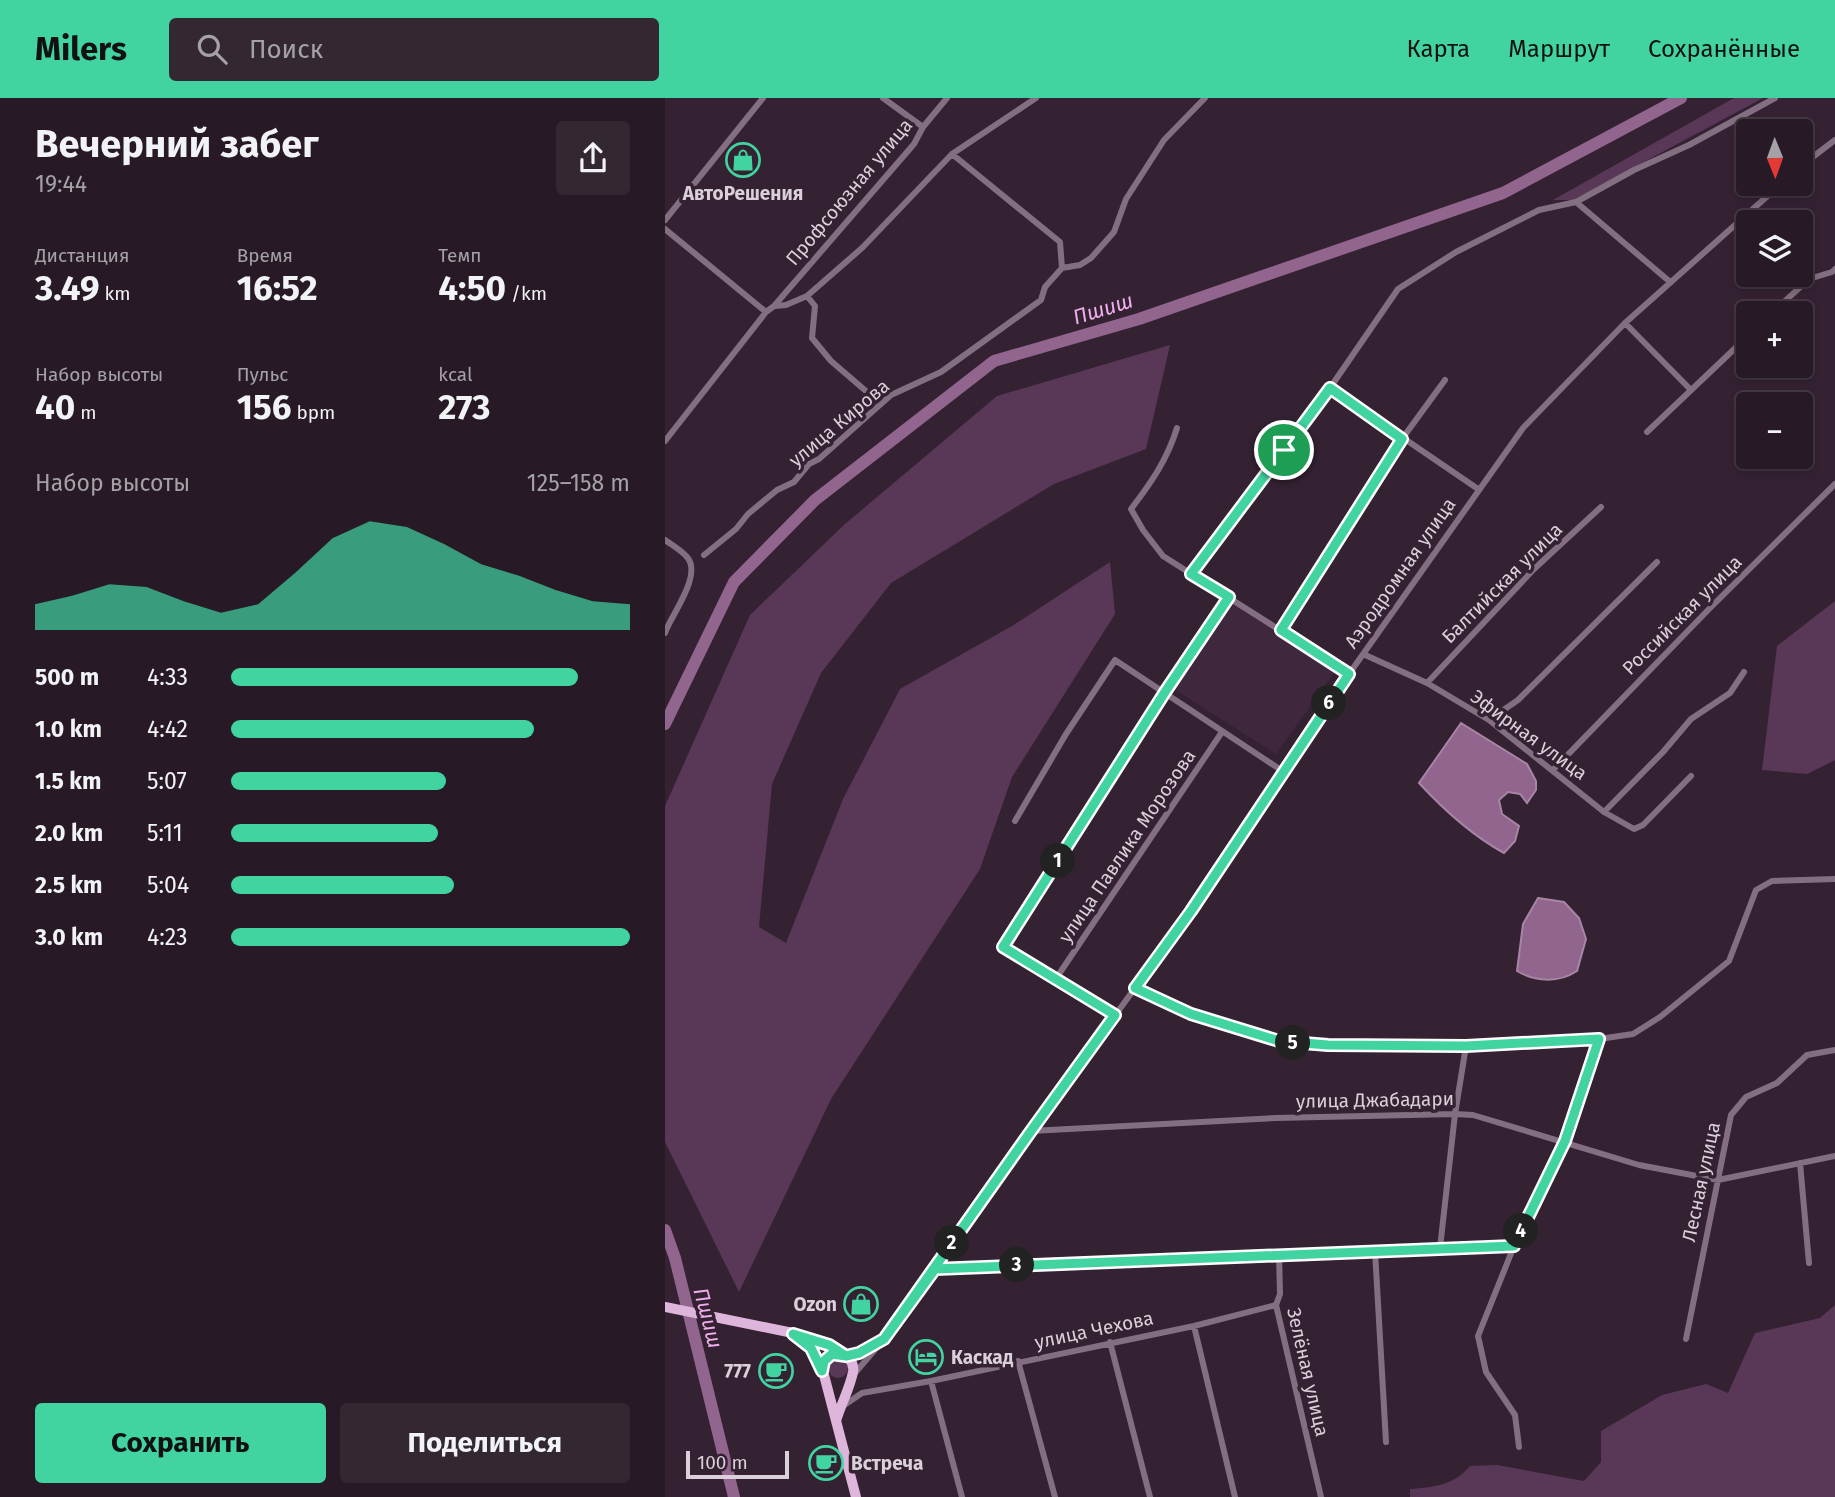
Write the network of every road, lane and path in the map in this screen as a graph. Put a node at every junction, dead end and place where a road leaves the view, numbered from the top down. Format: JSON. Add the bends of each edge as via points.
{"nodes":[{"id":1,"x":763,"y":98,"type":"edge"},
{"id":2,"x":883,"y":98,"type":"edge"},
{"id":3,"x":947,"y":98,"type":"edge"},
{"id":4,"x":1035,"y":98,"type":"edge"},
{"id":5,"x":1205,"y":98,"type":"edge"},
{"id":6,"x":1775,"y":98,"type":"edge"},
{"id":7,"x":923,"y":127,"type":"junction"},
{"id":8,"x":1835,"y":140,"type":"edge"},
{"id":9,"x":952,"y":155,"type":"junction"},
{"id":10,"x":1813,"y":157,"type":"edge"},
{"id":11,"x":1767,"y":196,"type":"edge"},
{"id":12,"x":1576,"y":202,"type":"junction"},
{"id":13,"x":665,"y":220,"type":"edge"},
{"id":14,"x":665,"y":229,"type":"edge"},
{"id":15,"x":1062,"y":268,"type":"junction"},
{"id":16,"x":1835,"y":269,"type":"edge"},
{"id":17,"x":1669,"y":281,"type":"junction"},
{"id":18,"x":807,"y":296,"type":"junction"},
{"id":19,"x":1785,"y":301,"type":"edge"},
{"id":20,"x":774,"y":306,"type":"junction"},
{"id":21,"x":766,"y":313,"type":"junction"},
{"id":22,"x":1625,"y":323,"type":"junction"},
{"id":23,"x":1736,"y":347,"type":"edge"},
{"id":24,"x":1445,"y":380,"type":"dead end"},
{"id":25,"x":1330,"y":388,"type":"junction"},
{"id":26,"x":1691,"y":389,"type":"junction"},
{"id":27,"x":881,"y":404,"type":"junction"},
{"id":28,"x":1177,"y":428,"type":"dead end"},
{"id":29,"x":1647,"y":432,"type":"dead end"},
{"id":30,"x":1402,"y":439,"type":"junction"},
{"id":31,"x":665,"y":441,"type":"edge"},
{"id":32,"x":1835,"y":484,"type":"edge"},
{"id":33,"x":1478,"y":489,"type":"junction"},
{"id":34,"x":1601,"y":507,"type":"dead end"},
{"id":35,"x":665,"y":540,"type":"edge"},
{"id":36,"x":704,"y":555,"type":"dead end"},
{"id":37,"x":1657,"y":562,"type":"dead end"},
{"id":38,"x":1191,"y":574,"type":"junction"},
{"id":39,"x":1229,"y":597,"type":"junction"},
{"id":40,"x":1281,"y":630,"type":"junction"},
{"id":41,"x":665,"y":633,"type":"edge"},
{"id":42,"x":1363,"y":654,"type":"junction"},
{"id":43,"x":1744,"y":672,"type":"dead end"},
{"id":44,"x":1349,"y":674,"type":"junction"},
{"id":45,"x":1427,"y":683,"type":"junction"},
{"id":46,"x":1165,"y":692,"type":"junction"},
{"id":47,"x":1489,"y":720,"type":"junction"},
{"id":48,"x":1222,"y":732,"type":"junction"},
{"id":49,"x":1553,"y":770,"type":"junction"},
{"id":50,"x":1284,"y":772,"type":"junction"},
{"id":51,"x":1691,"y":776,"type":"dead end"},
{"id":52,"x":1604,"y":812,"type":"junction"},
{"id":53,"x":1015,"y":821,"type":"dead end"},
{"id":54,"x":1835,"y":879,"type":"edge"},
{"id":55,"x":1057,"y":977,"type":"junction"},
{"id":56,"x":1135,"y":988,"type":"junction"},
{"id":57,"x":1115,"y":1015,"type":"junction"},
{"id":58,"x":1599,"y":1039,"type":"junction"},
{"id":59,"x":1466,"y":1046,"type":"junction"},
{"id":60,"x":1835,"y":1050,"type":"edge"},
{"id":61,"x":1455,"y":1114,"type":"junction"},
{"id":62,"x":1031,"y":1131,"type":"junction"},
{"id":63,"x":1565,"y":1141,"type":"junction"},
{"id":64,"x":1835,"y":1156,"type":"edge"},
{"id":65,"x":1800,"y":1163,"type":"junction"},
{"id":66,"x":1718,"y":1180,"type":"junction"},
{"id":67,"x":1514,"y":1246,"type":"junction"},
{"id":68,"x":1440,"y":1248,"type":"junction"},
{"id":69,"x":1375,"y":1251,"type":"junction"},
{"id":70,"x":1279,"y":1254,"type":"junction"},
{"id":71,"x":1809,"y":1263,"type":"dead end"},
{"id":72,"x":935,"y":1269,"type":"junction"},
{"id":73,"x":1276,"y":1305,"type":"junction"},
{"id":74,"x":665,"y":1307,"type":"edge"},
{"id":75,"x":1194,"y":1325,"type":"junction"},
{"id":76,"x":793,"y":1334,"type":"junction"},
{"id":77,"x":884,"y":1339,"type":"junction"},
{"id":78,"x":1686,"y":1339,"type":"dead end"},
{"id":79,"x":1110,"y":1342,"type":"junction"},
{"id":80,"x":846,"y":1356,"type":"junction"},
{"id":81,"x":1018,"y":1361,"type":"junction"},
{"id":82,"x":823,"y":1373,"type":"junction"},
{"id":83,"x":852,"y":1376,"type":"junction"},
{"id":84,"x":931,"y":1381,"type":"junction"},
{"id":85,"x":840,"y":1408,"type":"junction"},
{"id":86,"x":835,"y":1423,"type":"junction"},
{"id":87,"x":1386,"y":1442,"type":"dead end"},
{"id":88,"x":1519,"y":1447,"type":"dead end"},
{"id":89,"x":856,"y":1497,"type":"edge"},
{"id":90,"x":962,"y":1497,"type":"edge"},
{"id":91,"x":1055,"y":1497,"type":"edge"},
{"id":92,"x":1150,"y":1497,"type":"edge"},
{"id":93,"x":1235,"y":1497,"type":"edge"},
{"id":94,"x":1321,"y":1497,"type":"edge"}],
"edges":[{"from":1,"to":13,"type":"street"},
{"from":2,"to":7,"type":"street"},
{"from":3,"to":7,"type":"street","name":"Профсоюзная улица"},
{"from":4,"to":9,"type":"street","name":"Профсоюзная улица"},
{"from":5,"to":15,"type":"street","via":[[1164,140],[1126,200],[1114,232],[1091,258]]},
{"from":6,"to":12,"type":"street"},
{"from":7,"to":20,"type":"street","name":"Профсоюзная улица","via":[[914,144]]},
{"from":8,"to":10,"type":"street"},
{"from":9,"to":15,"type":"street","via":[[1061,242]]},
{"from":9,"to":18,"type":"street","name":"Профсоюзная улица","via":[[862,248]]},
{"from":11,"to":17,"type":"street","name":"Аэродромная улица"},
{"from":12,"to":17,"type":"street"},
{"from":12,"to":25,"type":"street","via":[[1539,211],[1456,252],[1398,289]]},
{"from":14,"to":21,"type":"street"},
{"from":15,"to":27,"type":"street","name":"улица Кирова","via":[[1045,287],[1041,300],[941,372]]},
{"from":16,"to":19,"type":"street","via":[[1809,279]]},
{"from":17,"to":22,"type":"street","name":"Аэродромная улица"},
{"from":18,"to":20,"type":"street","name":"Профсоюзная улица"},
{"from":18,"to":27,"type":"street","via":[[815,306],[812,338]]},
{"from":20,"to":21,"type":"street","name":"Профсоюзная улица"},
{"from":21,"to":31,"type":"street","name":"Профсоюзная улица"},
{"from":22,"to":26,"type":"street"},
{"from":22,"to":33,"type":"street","name":"Аэродромная улица","via":[[1523,428]]},
{"from":23,"to":26,"type":"street"},
{"from":24,"to":30,"type":"street"},
{"from":25,"to":30,"type":"street"},
{"from":25,"to":38,"type":"street"},
{"from":26,"to":29,"type":"street"},
{"from":27,"to":36,"type":"street","name":"улица Кирова","via":[[809,464],[795,482],[777,490]]},
{"from":28,"to":38,"type":"street","via":[[1170,453],[1131,509],[1163,556]]},
{"from":30,"to":33,"type":"street"},
{"from":30,"to":40,"type":"street"},
{"from":32,"to":49,"type":"street","name":"Российская улица"},
{"from":33,"to":42,"type":"street","name":"Аэродромная улица"},
{"from":34,"to":45,"type":"street","name":"Балтийская улица","via":[[1534,569]]},
{"from":35,"to":41,"type":"street","via":[[689,558],[692,568]]},
{"from":37,"to":47,"type":"street","via":[[1518,700]]},
{"from":38,"to":39,"type":"street"},
{"from":39,"to":40,"type":"street"},
{"from":39,"to":46,"type":"street"},
{"from":40,"to":44,"type":"street"},
{"from":42,"to":44,"type":"street","name":"Аэродромная улица"},
{"from":42,"to":45,"type":"street","name":"Эфирная улица"},
{"from":43,"to":52,"type":"street","via":[[1730,693],[1691,719]]},
{"from":44,"to":50,"type":"street","name":"Аэродромная улица"},
{"from":45,"to":47,"type":"street","name":"Эфирная улица"},
{"from":46,"to":48,"type":"street"},
{"from":46,"to":53,"type":"street","via":[[1115,660]]},
{"from":46,"to":55,"type":"street","via":[[1003,947]]},
{"from":47,"to":49,"type":"street","name":"Эфирная улица"},
{"from":48,"to":50,"type":"street"},
{"from":48,"to":55,"type":"street","name":"улица Павлика Морозова"},
{"from":49,"to":52,"type":"street","name":"Эфирная улица"},
{"from":50,"to":56,"type":"street","name":"Аэродромная улица"},
{"from":51,"to":52,"type":"street","name":"Эфирная улица","via":[[1634,829]]},
{"from":54,"to":58,"type":"street","via":[[1789,879],[1763,885],[1756,890],[1729,961],[1633,1034]]},
{"from":55,"to":57,"type":"street"},
{"from":56,"to":57,"type":"street","name":"Аэродромная улица"},
{"from":56,"to":59,"type":"street","via":[[1191,1014],[1279,1041]]},
{"from":57,"to":62,"type":"street","name":"Аэродромная улица"},
{"from":58,"to":59,"type":"street"},
{"from":58,"to":63,"type":"street"},
{"from":59,"to":61,"type":"street"},
{"from":60,"to":66,"type":"street","name":"Лесная улица","via":[[1807,1055],[1777,1083],[1746,1097],[1731,1115]]},
{"from":61,"to":62,"type":"street","name":"улица Джабадари"},
{"from":61,"to":63,"type":"street","name":"улица Джабадари"},
{"from":61,"to":68,"type":"street"},
{"from":62,"to":72,"type":"street","name":"Аэродромная улица"},
{"from":63,"to":66,"type":"street","name":"улица Джабадари","via":[[1639,1165]]},
{"from":63,"to":67,"type":"street"},
{"from":64,"to":65,"type":"street","name":"улица Джабадари"},
{"from":65,"to":66,"type":"street","name":"улица Джабадари"},
{"from":65,"to":71,"type":"street"},
{"from":66,"to":78,"type":"street","name":"Лесная улица"},
{"from":67,"to":68,"type":"street"},
{"from":67,"to":88,"type":"street","via":[[1478,1336],[1486,1373],[1515,1415]]},
{"from":68,"to":69,"type":"street"},
{"from":69,"to":70,"type":"street"},
{"from":69,"to":87,"type":"street"},
{"from":70,"to":72,"type":"street"},
{"from":70,"to":73,"type":"street","name":"Зелёная улица"},
{"from":72,"to":77,"type":"street","name":"Аэродромная улица"},
{"from":73,"to":75,"type":"street","name":"улица Чехова"},
{"from":73,"to":94,"type":"street","name":"Зелёная улица"},
{"from":74,"to":76,"type":"main road"},
{"from":75,"to":79,"type":"street","name":"улица Чехова"},
{"from":75,"to":93,"type":"street"},
{"from":76,"to":80,"type":"main road","via":[[829,1345]]},
{"from":76,"to":82,"type":"main road","via":[[811,1348]]},
{"from":77,"to":80,"type":"street","name":"Аэродромная улица"},
{"from":77,"to":83,"type":"street","name":"Аэродромная улица"},
{"from":79,"to":81,"type":"street","name":"улица Чехова"},
{"from":79,"to":92,"type":"street"},
{"from":80,"to":82,"type":"main road","via":[[827,1357]]},
{"from":80,"to":83,"type":"main road","via":[[854,1367]]},
{"from":81,"to":84,"type":"street","name":"улица Чехова"},
{"from":81,"to":91,"type":"street"},
{"from":82,"to":83,"type":"main road","via":[[830,1382],[840,1384]]},
{"from":82,"to":86,"type":"main road"},
{"from":83,"to":85,"type":"main road"},
{"from":84,"to":85,"type":"street","name":"улица Чехова","via":[[862,1393]]},
{"from":84,"to":90,"type":"street"},
{"from":85,"to":86,"type":"main road"},
{"from":86,"to":89,"type":"main road"}]}
